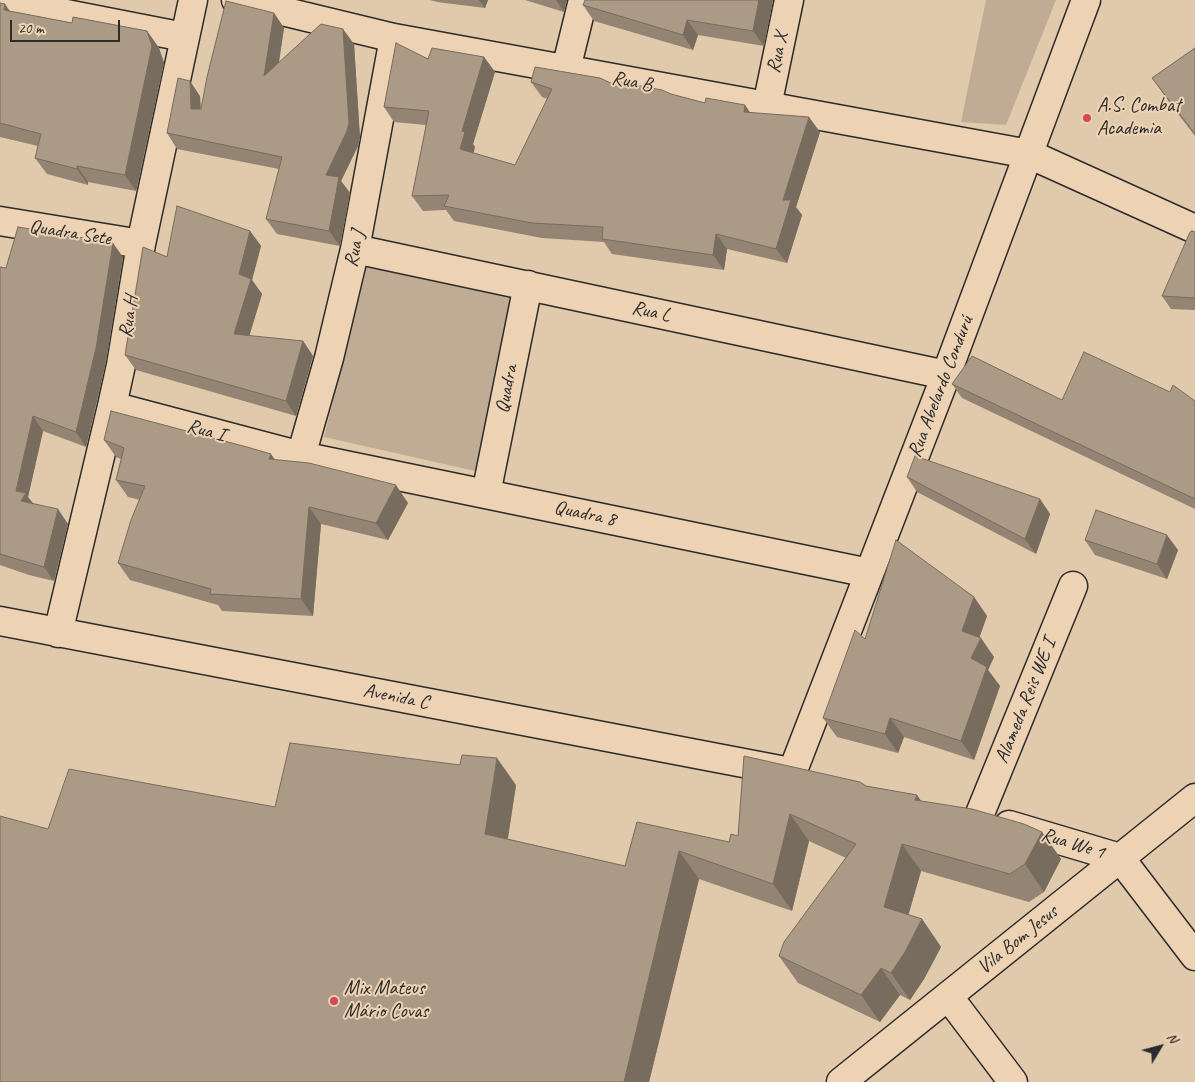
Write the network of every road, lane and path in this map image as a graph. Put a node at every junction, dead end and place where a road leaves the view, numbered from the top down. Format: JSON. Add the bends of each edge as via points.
{"nodes":[{"id":1,"x":193,"y":0,"type":"edge"},
{"id":2,"x":236,"y":0,"type":"edge"},
{"id":3,"x":583,"y":0,"type":"edge"},
{"id":4,"x":789,"y":0,"type":"edge"},
{"id":5,"x":1086,"y":0,"type":"edge"},
{"id":6,"x":0,"y":2,"type":"edge"},
{"id":7,"x":184,"y":37,"type":"junction"},
{"id":8,"x":394,"y":38,"type":"junction"},
{"id":9,"x":566,"y":69,"type":"junction"},
{"id":10,"x":767,"y":106,"type":"junction"},
{"id":11,"x":1029,"y":154,"type":"junction"},
{"id":12,"x":0,"y":221,"type":"edge"},
{"id":13,"x":1195,"y":229,"type":"edge"},
{"id":14,"x":141,"y":244,"type":"junction"},
{"id":15,"x":355,"y":249,"type":"junction"},
{"id":16,"x":528,"y":285,"type":"junction"},
{"id":17,"x":946,"y":375,"type":"junction"},
{"id":18,"x":112,"y":406,"type":"junction"},
{"id":19,"x":301,"y":456,"type":"junction"},
{"id":20,"x":486,"y":494,"type":"junction"},
{"id":21,"x":870,"y":573,"type":"junction"},
{"id":22,"x":1073,"y":586,"type":"dead end"},
{"id":23,"x":0,"y":620,"type":"edge"},
{"id":24,"x":58,"y":633,"type":"junction"},
{"id":25,"x":792,"y":773,"type":"junction"},
{"id":26,"x":820,"y":779,"type":"edge"},
{"id":27,"x":1195,"y":798,"type":"edge"},
{"id":28,"x":951,"y":809,"type":"edge"},
{"id":29,"x":979,"y":816,"type":"junction"},
{"id":30,"x":1120,"y":858,"type":"junction"},
{"id":31,"x":1195,"y":956,"type":"edge"},
{"id":32,"x":948,"y":996,"type":"junction"},
{"id":33,"x":841,"y":1082,"type":"edge"},
{"id":34,"x":1013,"y":1082,"type":"edge"}],
"edges":[{"from":1,"to":7,"type":"street","name":"Rua H"},
{"from":2,"to":8,"type":"street","name":"Rua B"},
{"from":3,"to":9,"type":"street"},
{"from":4,"to":10,"type":"street","name":"Rua X"},
{"from":5,"to":11,"type":"street","name":"Rua Abelardo Condurú"},
{"from":6,"to":7,"type":"street"},
{"from":7,"to":14,"type":"street","name":"Rua H"},
{"from":8,"to":9,"type":"street","name":"Rua B"},
{"from":8,"to":15,"type":"street","name":"Rua J"},
{"from":9,"to":10,"type":"street","name":"Rua B"},
{"from":10,"to":11,"type":"street","name":"Rua B"},
{"from":11,"to":13,"type":"street","name":"Rua B"},
{"from":11,"to":17,"type":"street","name":"Rua Abelardo Condurú"},
{"from":12,"to":14,"type":"street","name":"Quadra Sete"},
{"from":14,"to":18,"type":"street","name":"Rua H"},
{"from":15,"to":16,"type":"street","name":"Rua L"},
{"from":15,"to":19,"type":"street","name":"Rua J"},
{"from":16,"to":17,"type":"street","name":"Rua L"},
{"from":16,"to":20,"type":"street","name":"Quadra"},
{"from":17,"to":21,"type":"street","name":"Rua Abelardo Condurú"},
{"from":18,"to":19,"type":"street","name":"Rua I"},
{"from":18,"to":24,"type":"street","name":"Rua H"},
{"from":19,"to":20,"type":"street","name":"Quadra 8"},
{"from":20,"to":21,"type":"street","name":"Quadra 8"},
{"from":21,"to":25,"type":"street","name":"Rua Abelardo Condurú"},
{"from":22,"to":29,"type":"street","name":"Alameda Reis WE I"},
{"from":23,"to":24,"type":"street","name":"Avenida C"},
{"from":24,"to":25,"type":"street","name":"Avenida C"},
{"from":25,"to":26,"type":"street"},
{"from":27,"to":30,"type":"street","name":"Vila Bom Jesus"},
{"from":28,"to":29,"type":"street","name":"Rua We 1"},
{"from":29,"to":30,"type":"street","name":"Rua We 1"},
{"from":30,"to":31,"type":"street"},
{"from":30,"to":32,"type":"street","name":"Vila Bom Jesus"},
{"from":32,"to":33,"type":"street","name":"Vila Bom Jesus"},
{"from":32,"to":34,"type":"street"}]}
